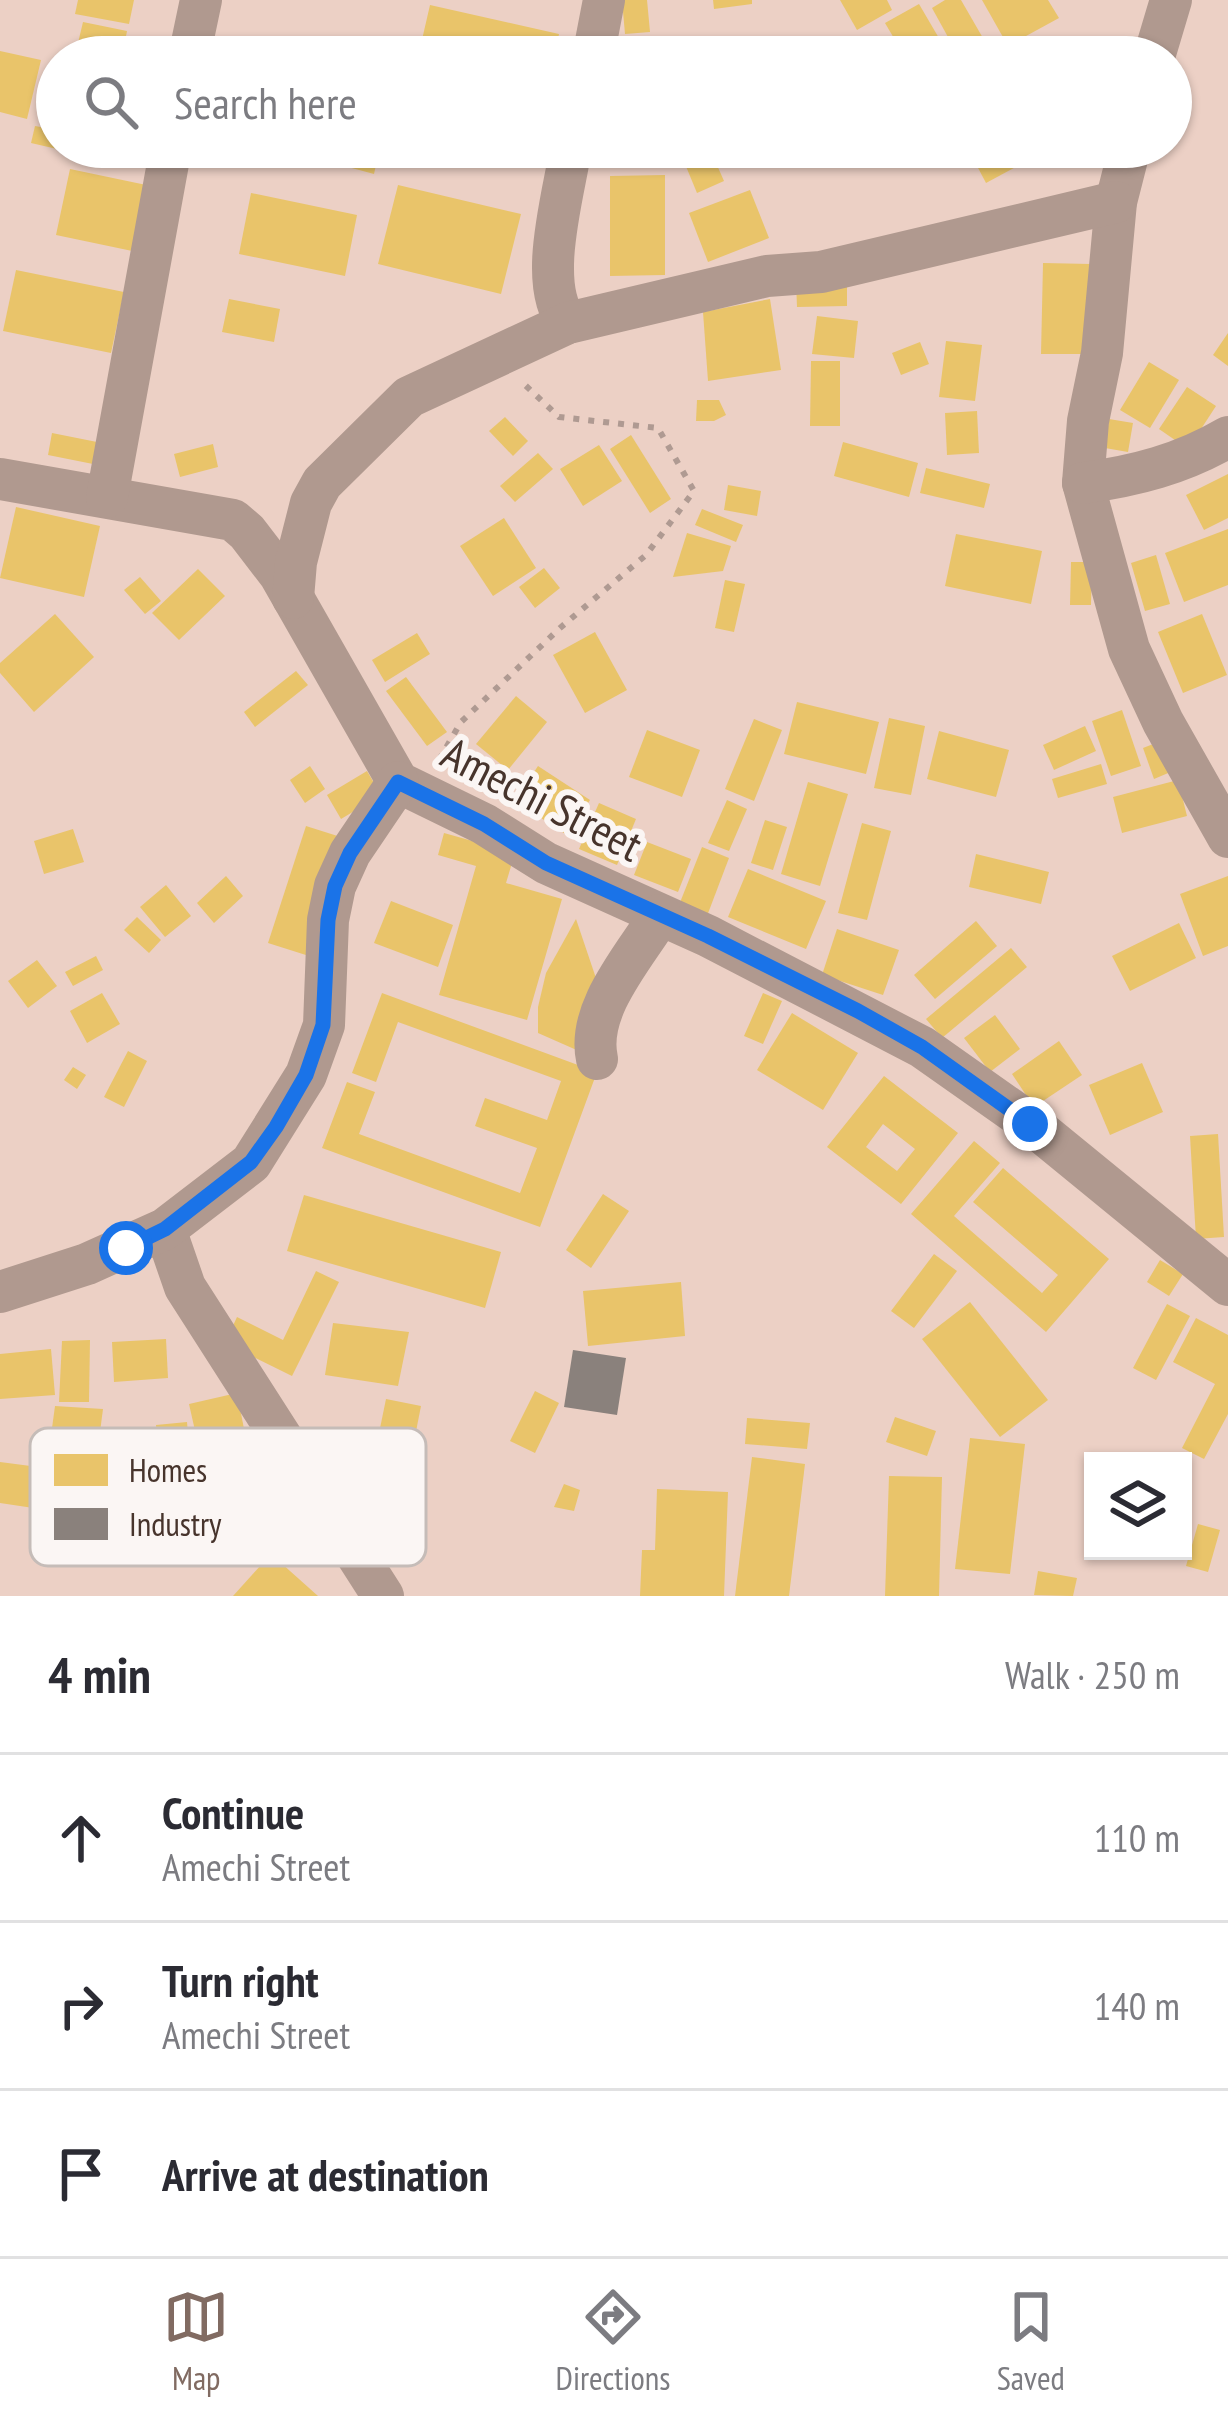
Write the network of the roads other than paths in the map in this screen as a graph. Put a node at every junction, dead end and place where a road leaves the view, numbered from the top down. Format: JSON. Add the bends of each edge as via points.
{"nodes":[{"id":1,"x":201,"y":0,"type":"edge"},
{"id":2,"x":604,"y":0,"type":"edge"},
{"id":3,"x":193,"y":36,"type":"edge"},
{"id":4,"x":597,"y":36,"type":"edge"},
{"id":5,"x":167,"y":168,"type":"edge"},
{"id":6,"x":568,"y":168,"type":"edge"},
{"id":7,"x":1125,"y":168,"type":"edge"},
{"id":8,"x":1116,"y":202,"type":"junction"},
{"id":9,"x":568,"y":323,"type":"junction"},
{"id":10,"x":1228,"y":437,"type":"edge"},
{"id":11,"x":0,"y":479,"type":"edge"},
{"id":12,"x":1083,"y":483,"type":"junction"},
{"id":13,"x":107,"y":497,"type":"junction"},
{"id":14,"x":293,"y":598,"type":"junction"},
{"id":15,"x":409,"y":788,"type":"junction"},
{"id":16,"x":1223,"y":816,"type":"edge"},
{"id":17,"x":659,"y":915,"type":"junction"},
{"id":18,"x":597,"y":1059,"type":"dead end"},
{"id":19,"x":165,"y":1229,"type":"junction"},
{"id":20,"x":1228,"y":1285,"type":"edge"},
{"id":21,"x":0,"y":1292,"type":"edge"},
{"id":22,"x":275,"y":1428,"type":"edge"},
{"id":23,"x":364,"y":1566,"type":"edge"},
{"id":24,"x":383,"y":1596,"type":"edge"}],
"edges":[{"from":1,"to":3,"type":"street"},
{"from":2,"to":4,"type":"street"},
{"from":5,"to":13,"type":"street"},
{"from":6,"to":9,"type":"street","via":[[552,274]]},
{"from":7,"to":8,"type":"street"},
{"from":8,"to":9,"type":"street"},
{"from":8,"to":12,"type":"street"},
{"from":9,"to":14,"type":"street","via":[[409,397],[322,483],[311,502]]},
{"from":10,"to":12,"type":"street","via":[[1136,476]]},
{"from":11,"to":13,"type":"street"},
{"from":12,"to":16,"type":"street","via":[[1129,649],[1163,722]]},
{"from":13,"to":14,"type":"street","via":[[233,520]]},
{"from":14,"to":15,"type":"street"},
{"from":15,"to":17,"type":"street","name":"Amechi Street"},
{"from":15,"to":19,"type":"street","name":"Amechi Street","via":[[350,853],[335,886],[323,1025],[306,1075],[251,1162]]},
{"from":17,"to":18,"type":"street","via":[[602,1008],[592,1040]]},
{"from":17,"to":20,"type":"street","name":"Amechi Street","via":[[922,1047]]},
{"from":19,"to":21,"type":"street","name":"Amechi Street"},
{"from":19,"to":22,"type":"street","via":[[184,1287]]},
{"from":23,"to":24,"type":"street"}]}
